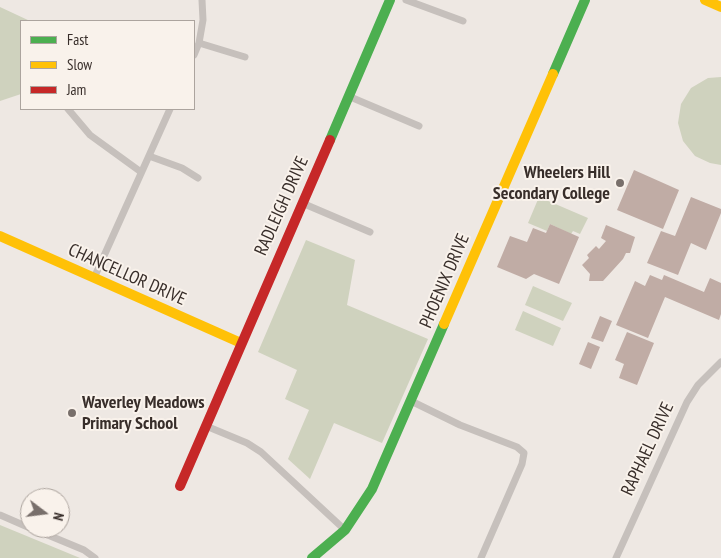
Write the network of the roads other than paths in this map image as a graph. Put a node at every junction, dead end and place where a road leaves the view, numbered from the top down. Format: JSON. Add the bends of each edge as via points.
{"nodes":[{"id":1,"x":202,"y":0,"type":"edge"},
{"id":2,"x":390,"y":0,"type":"edge"},
{"id":3,"x":406,"y":0,"type":"edge"},
{"id":4,"x":584,"y":0,"type":"edge"},
{"id":5,"x":705,"y":0,"type":"edge"},
{"id":6,"x":721,"y":7,"type":"edge"},
{"id":7,"x":463,"y":21,"type":"dead end"},
{"id":8,"x":199,"y":43,"type":"junction"},
{"id":9,"x":195,"y":53,"type":"edge"},
{"id":10,"x":245,"y":57,"type":"dead end"},
{"id":11,"x":348,"y":96,"type":"junction"},
{"id":12,"x":69,"y":110,"type":"edge"},
{"id":13,"x":170,"y":110,"type":"edge"},
{"id":14,"x":419,"y":126,"type":"dead end"},
{"id":15,"x":149,"y":156,"type":"junction"},
{"id":16,"x":141,"y":172,"type":"junction"},
{"id":17,"x":198,"y":178,"type":"dead end"},
{"id":18,"x":302,"y":203,"type":"junction"},
{"id":19,"x":370,"y":232,"type":"dead end"},
{"id":20,"x":0,"y":236,"type":"edge"},
{"id":21,"x":94,"y":278,"type":"junction"},
{"id":22,"x":241,"y":343,"type":"junction"},
{"id":23,"x":721,"y":362,"type":"edge"},
{"id":24,"x":411,"y":401,"type":"junction"},
{"id":25,"x":206,"y":426,"type":"junction"},
{"id":26,"x":180,"y":486,"type":"dead end"},
{"id":27,"x":0,"y":515,"type":"edge"},
{"id":28,"x":20,"y":524,"type":"edge"},
{"id":29,"x":345,"y":530,"type":"junction"},
{"id":30,"x":55,"y":538,"type":"edge"},
{"id":31,"x":95,"y":558,"type":"edge"},
{"id":32,"x":312,"y":558,"type":"edge"},
{"id":33,"x":481,"y":558,"type":"edge"},
{"id":34,"x":616,"y":558,"type":"edge"}],
"edges":[{"from":1,"to":8,"type":"street"},
{"from":2,"to":11,"type":"street","name":"RADLEIGH DRIVE"},
{"from":3,"to":7,"type":"street"},
{"from":4,"to":24,"type":"street","name":"PHOENIX DRIVE"},
{"from":5,"to":6,"type":"street"},
{"from":8,"to":9,"type":"street"},
{"from":8,"to":10,"type":"street"},
{"from":11,"to":14,"type":"street"},
{"from":11,"to":18,"type":"street","name":"RADLEIGH DRIVE"},
{"from":12,"to":16,"type":"street","via":[[90,135]]},
{"from":13,"to":15,"type":"street"},
{"from":15,"to":16,"type":"street"},
{"from":15,"to":17,"type":"street","via":[[182,168]]},
{"from":16,"to":21,"type":"street"},
{"from":18,"to":19,"type":"street"},
{"from":18,"to":22,"type":"street","name":"RADLEIGH DRIVE"},
{"from":20,"to":21,"type":"street","name":"CHANCELLOR DRIVE"},
{"from":21,"to":22,"type":"street","name":"CHANCELLOR DRIVE"},
{"from":22,"to":25,"type":"street","name":"RADLEIGH DRIVE"},
{"from":23,"to":34,"type":"street","name":"RAPHAEL DRIVE","via":[[698,385],[687,402]]},
{"from":24,"to":29,"type":"street","name":"PHOENIX DRIVE","via":[[372,489]]},
{"from":24,"to":33,"type":"street","via":[[460,425],[517,447],[524,453]]},
{"from":25,"to":26,"type":"street","name":"RADLEIGH DRIVE"},
{"from":25,"to":29,"type":"street","via":[[261,452]]},
{"from":27,"to":28,"type":"street"},
{"from":29,"to":32,"type":"street","name":"PHOENIX DRIVE"},
{"from":30,"to":31,"type":"street"}]}
